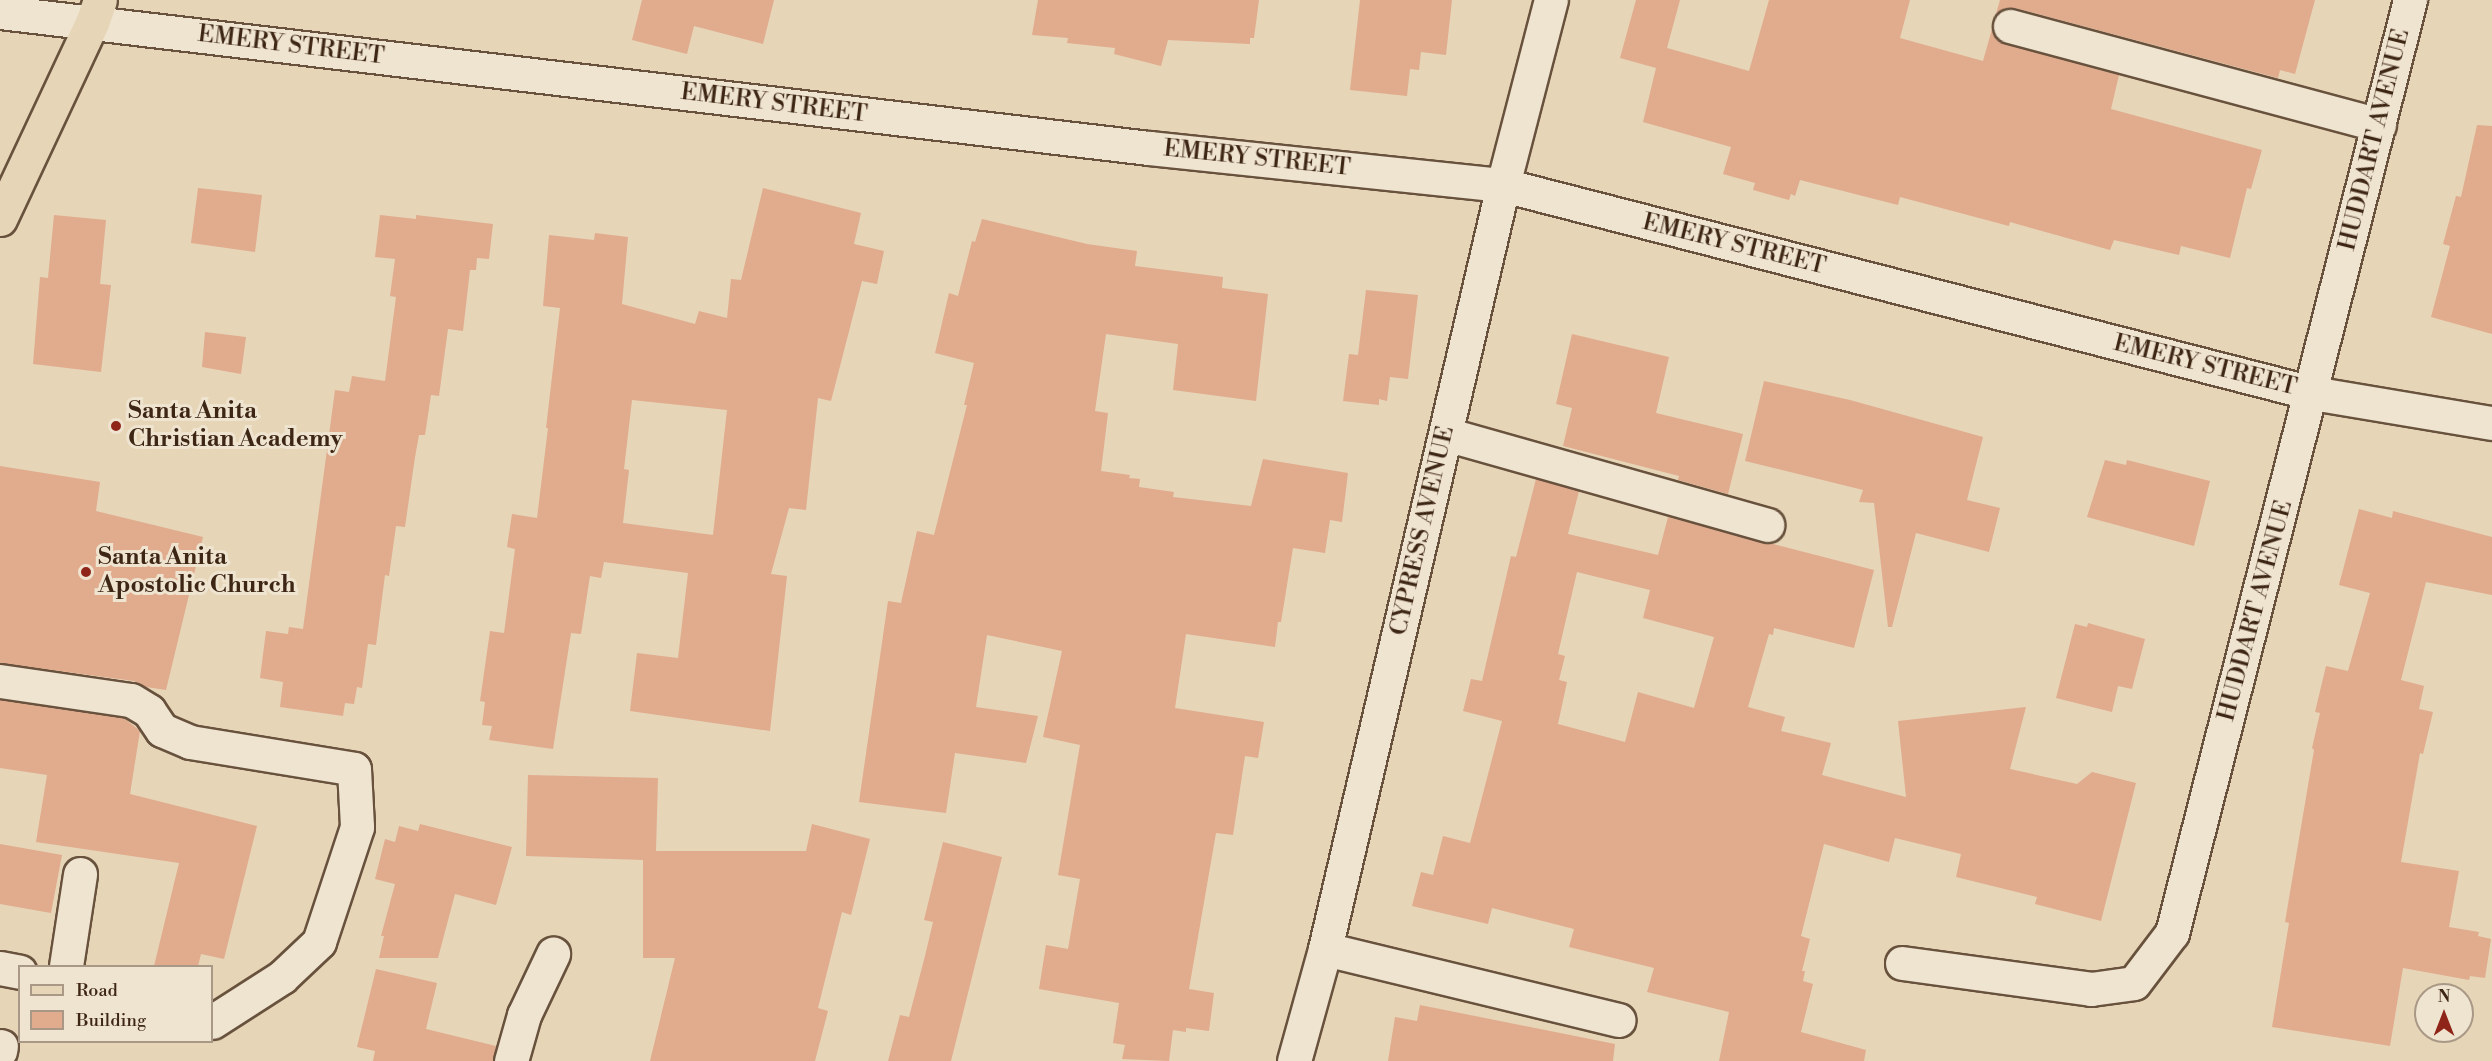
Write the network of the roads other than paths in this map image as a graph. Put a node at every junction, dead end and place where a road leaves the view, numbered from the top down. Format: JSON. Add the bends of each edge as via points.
{"nodes":[{"id":1,"x":1551,"y":0,"type":"edge"},
{"id":2,"x":2410,"y":0,"type":"edge"},
{"id":3,"x":96,"y":11,"type":"edge"},
{"id":4,"x":0,"y":12,"type":"edge"},
{"id":5,"x":2010,"y":26,"type":"dead end"},
{"id":6,"x":2379,"y":125,"type":"junction"},
{"id":7,"x":1503,"y":185,"type":"junction"},
{"id":8,"x":0,"y":219,"type":"edge"},
{"id":9,"x":2312,"y":393,"type":"junction"},
{"id":10,"x":2492,"y":423,"type":"edge"},
{"id":11,"x":1446,"y":434,"type":"junction"},
{"id":12,"x":1767,"y":525,"type":"dead end"},
{"id":13,"x":0,"y":681,"type":"edge"},
{"id":14,"x":81,"y":874,"type":"dead end"},
{"id":15,"x":1325,"y":949,"type":"junction"},
{"id":16,"x":553,"y":954,"type":"dead end"},
{"id":17,"x":1902,"y":963,"type":"dead end"},
{"id":18,"x":66,"y":965,"type":"edge"},
{"id":19,"x":0,"y":968,"type":"edge"},
{"id":20,"x":18,"y":972,"type":"edge"},
{"id":21,"x":1619,"y":1020,"type":"dead end"},
{"id":22,"x":213,"y":1021,"type":"edge"},
{"id":23,"x":511,"y":1061,"type":"edge"},
{"id":24,"x":1294,"y":1061,"type":"edge"}],
"edges":[{"from":1,"to":7,"type":"street","name":"CYPRESS AVENUE"},
{"from":2,"to":6,"type":"street","name":"HUDDART AVENUE"},
{"from":3,"to":4,"type":"street","name":"EMERY STREET"},
{"from":3,"to":7,"type":"street","name":"EMERY STREET","via":[[1149,148]]},
{"from":3,"to":8,"type":"main road"},
{"from":5,"to":6,"type":"street"},
{"from":6,"to":9,"type":"street","name":"HUDDART AVENUE"},
{"from":7,"to":9,"type":"street","name":"EMERY STREET"},
{"from":7,"to":11,"type":"street","name":"CYPRESS AVENUE"},
{"from":9,"to":10,"type":"street","name":"EMERY STREET"},
{"from":9,"to":17,"type":"street","name":"HUDDART AVENUE","via":[[2172,933],[2134,983],[2091,989]]},
{"from":11,"to":12,"type":"street"},
{"from":11,"to":15,"type":"street","name":"CYPRESS AVENUE"},
{"from":13,"to":22,"type":"street","via":[[131,700],[149,711],[162,730],[190,742],[354,769],[357,827],[319,942],[282,977]]},
{"from":14,"to":18,"type":"street"},
{"from":15,"to":21,"type":"street"},
{"from":15,"to":24,"type":"street","name":"CYPRESS AVENUE"},
{"from":16,"to":23,"type":"street","via":[[524,1015]]},
{"from":19,"to":20,"type":"street"}]}
